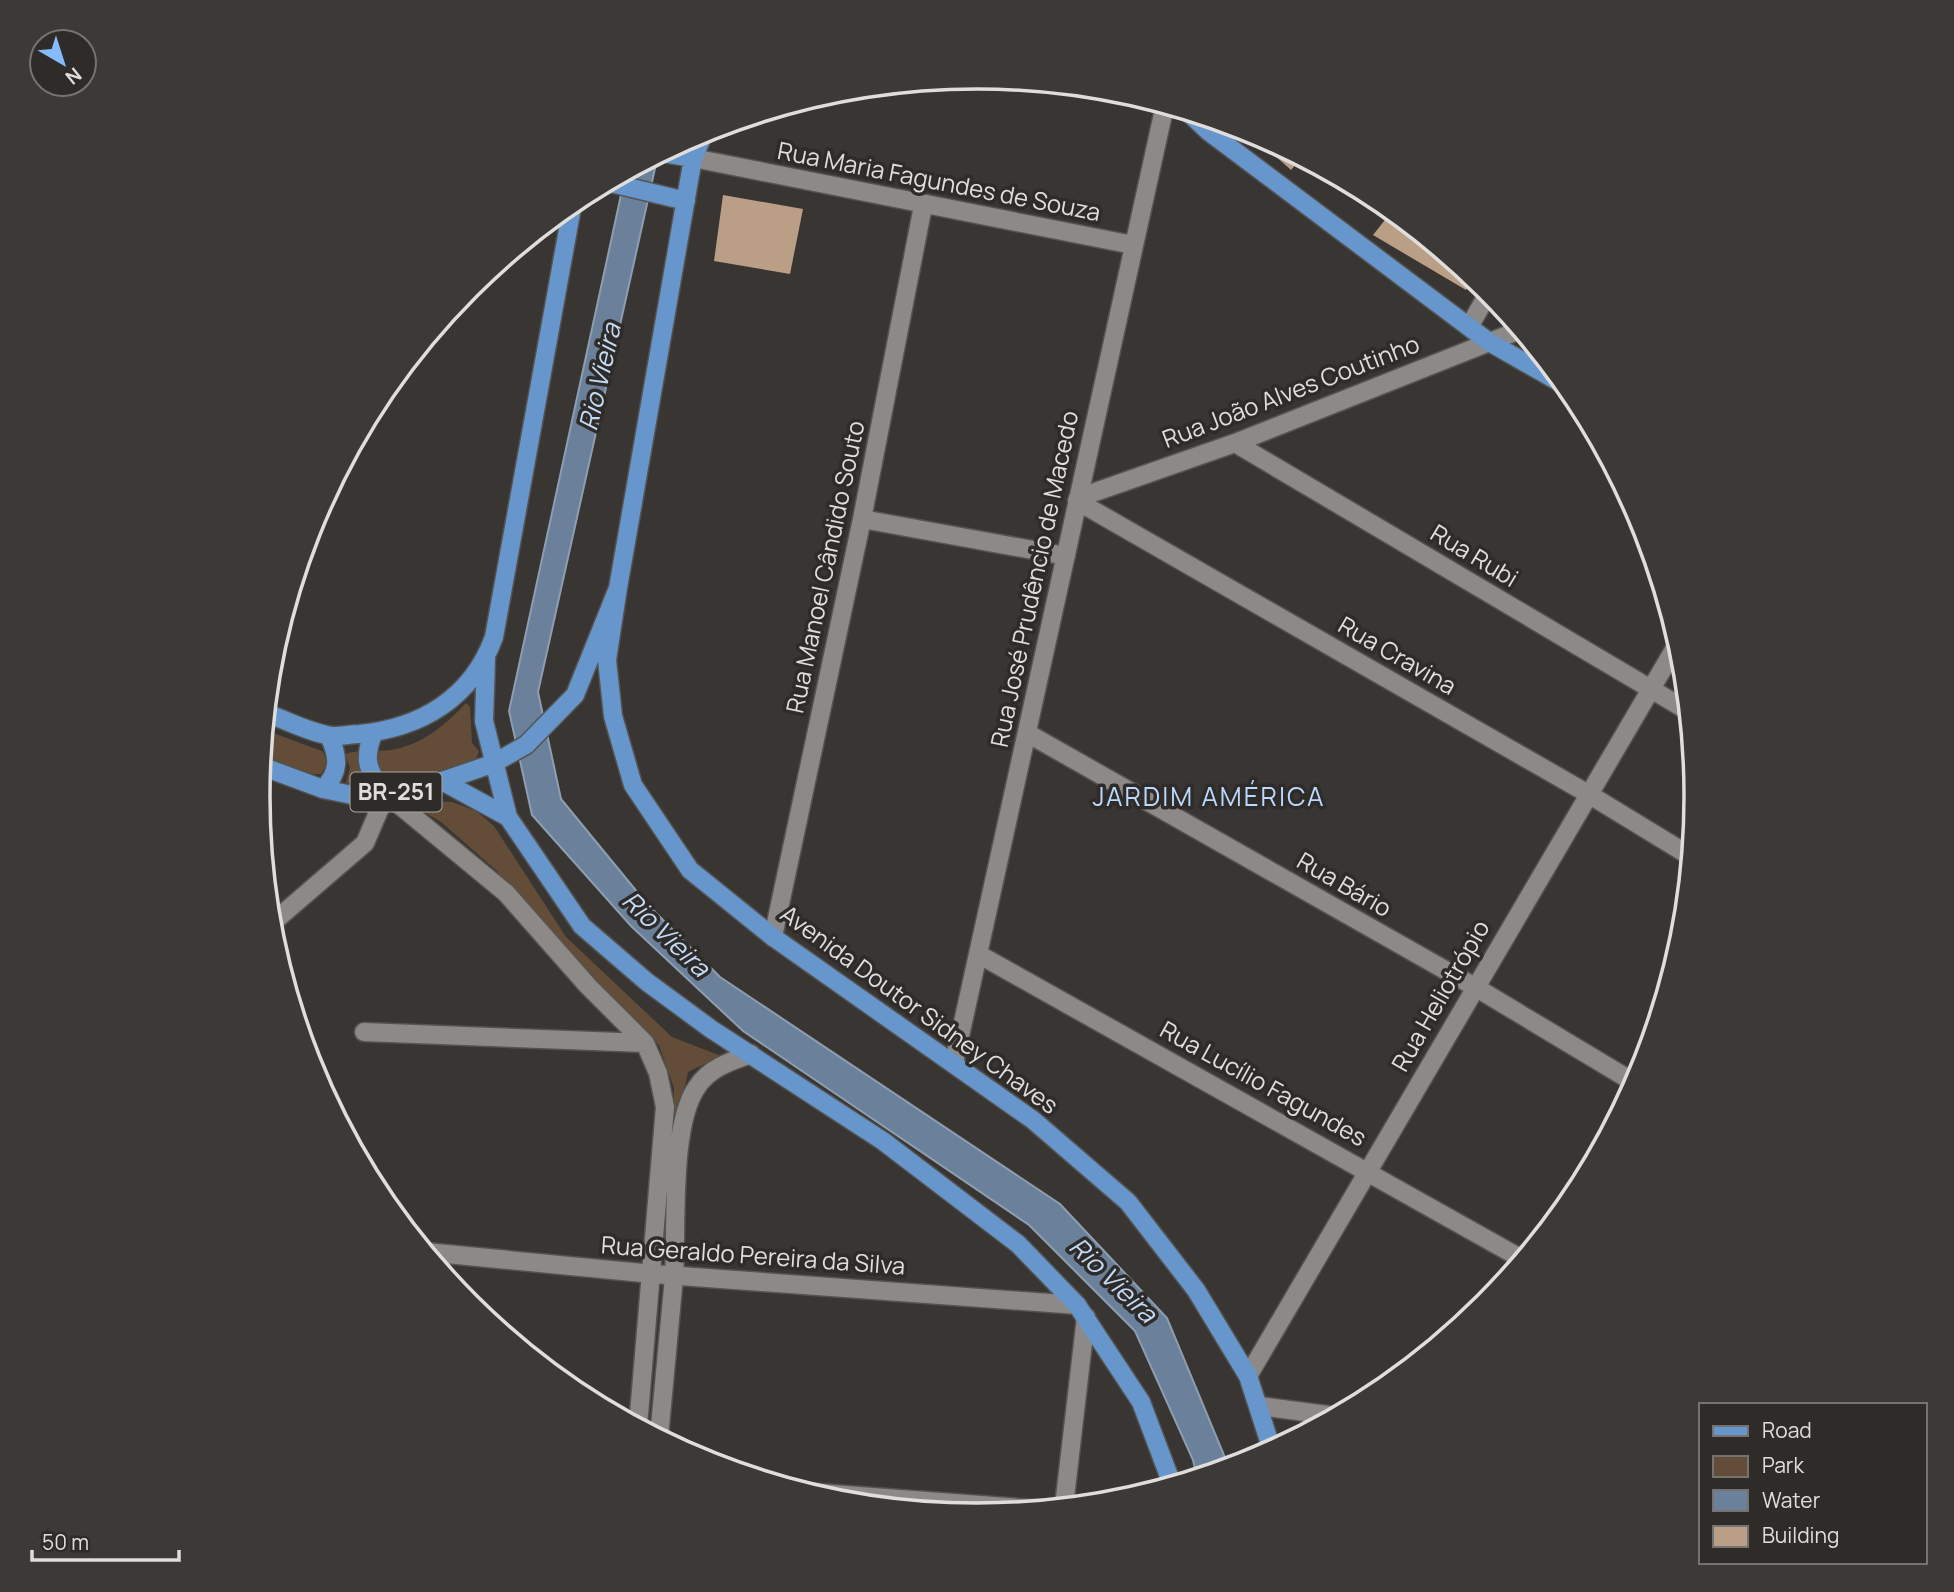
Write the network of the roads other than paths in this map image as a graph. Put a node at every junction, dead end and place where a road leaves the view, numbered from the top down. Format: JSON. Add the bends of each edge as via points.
{"nodes":[{"id":1,"x":1163,"y":114,"type":"edge"},
{"id":2,"x":1204,"y":127,"type":"edge"},
{"id":3,"x":678,"y":155,"type":"edge"},
{"id":4,"x":679,"y":155,"type":"edge"},
{"id":5,"x":622,"y":185,"type":"edge"},
{"id":6,"x":678,"y":199,"type":"junction"},
{"id":7,"x":923,"y":206,"type":"junction"},
{"id":8,"x":570,"y":218,"type":"edge"},
{"id":9,"x":1133,"y":246,"type":"junction"},
{"id":10,"x":1483,"y":303,"type":"edge"},
{"id":11,"x":1469,"y":327,"type":"junction"},
{"id":12,"x":1511,"y":334,"type":"edge"},
{"id":13,"x":1489,"y":342,"type":"junction"},
{"id":14,"x":1543,"y":373,"type":"edge"},
{"id":15,"x":1236,"y":443,"type":"junction"},
{"id":16,"x":1077,"y":499,"type":"junction"},
{"id":17,"x":862,"y":519,"type":"junction"},
{"id":18,"x":1066,"y":556,"type":"junction"},
{"id":19,"x":618,"y":588,"type":"junction"},
{"id":20,"x":1670,"y":657,"type":"edge"},
{"id":21,"x":486,"y":659,"type":"junction"},
{"id":22,"x":1650,"y":689,"type":"junction"},
{"id":23,"x":1678,"y":705,"type":"edge"},
{"id":24,"x":275,"y":716,"type":"edge"},
{"id":25,"x":374,"y":732,"type":"junction"},
{"id":26,"x":1027,"y":733,"type":"junction"},
{"id":27,"x":329,"y":736,"type":"junction"},
{"id":28,"x":492,"y":764,"type":"junction"},
{"id":29,"x":271,"y":770,"type":"edge"},
{"id":30,"x":442,"y":781,"type":"junction"},
{"id":31,"x":323,"y":789,"type":"junction"},
{"id":32,"x":386,"y":794,"type":"junction"},
{"id":33,"x":1590,"y":794,"type":"junction"},
{"id":34,"x":508,"y":817,"type":"junction"},
{"id":35,"x":1681,"y":851,"type":"edge"},
{"id":36,"x":281,"y":916,"type":"edge"},
{"id":37,"x":773,"y":937,"type":"junction"},
{"id":38,"x":978,"y":954,"type":"junction"},
{"id":39,"x":1475,"y":987,"type":"junction"},
{"id":40,"x":364,"y":1032,"type":"dead end"},
{"id":41,"x":645,"y":1043,"type":"junction"},
{"id":42,"x":751,"y":1054,"type":"junction"},
{"id":43,"x":954,"y":1063,"type":"junction"},
{"id":44,"x":1625,"y":1077,"type":"edge"},
{"id":45,"x":1368,"y":1170,"type":"junction"},
{"id":46,"x":439,"y":1253,"type":"edge"},
{"id":47,"x":1514,"y":1255,"type":"edge"},
{"id":48,"x":653,"y":1274,"type":"junction"},
{"id":49,"x":674,"y":1275,"type":"junction"},
{"id":50,"x":1082,"y":1311,"type":"junction"},
{"id":51,"x":1248,"y":1376,"type":"junction"},
{"id":52,"x":1260,"y":1406,"type":"junction"},
{"id":53,"x":1319,"y":1414,"type":"edge"},
{"id":54,"x":639,"y":1416,"type":"edge"},
{"id":55,"x":660,"y":1428,"type":"edge"},
{"id":56,"x":1269,"y":1439,"type":"edge"},
{"id":57,"x":1169,"y":1476,"type":"edge"},
{"id":58,"x":1064,"y":1497,"type":"edge"}],
"edges":[{"from":1,"to":9,"type":"street","name":"Rua José Prudêncio de Macedo"},
{"from":2,"to":11,"type":"main road"},
{"from":3,"to":6,"type":"main road","number":"BR-251"},
{"from":4,"to":7,"type":"street","name":"Rua Maria Fagundes de Souza"},
{"from":5,"to":6,"type":"main road"},
{"from":6,"to":19,"type":"main road","number":"BR-251"},
{"from":7,"to":9,"type":"street","name":"Rua Maria Fagundes de Souza"},
{"from":7,"to":17,"type":"street","name":"Rua Manoel Cândido Souto"},
{"from":8,"to":21,"type":"main road"},
{"from":9,"to":16,"type":"street","name":"Rua José Prudêncio de Macedo"},
{"from":10,"to":11,"type":"street"},
{"from":11,"to":13,"type":"main road"},
{"from":12,"to":13,"type":"street","name":"Rua João Alves Coutinho"},
{"from":13,"to":14,"type":"main road"},
{"from":13,"to":15,"type":"street","name":"Rua João Alves Coutinho"},
{"from":15,"to":16,"type":"street","name":"Rua João Alves Coutinho"},
{"from":15,"to":22,"type":"street","name":"Rua Rubi"},
{"from":16,"to":18,"type":"street","name":"Rua José Prudêncio de Macedo"},
{"from":16,"to":33,"type":"street","name":"Rua Cravina"},
{"from":17,"to":18,"type":"street"},
{"from":17,"to":37,"type":"street","name":"Rua Manoel Cândido Souto"},
{"from":18,"to":26,"type":"street","name":"Rua José Prudêncio de Macedo"},
{"from":19,"to":28,"type":"main road","number":"BR-251","via":[[575,695],[526,744]]},
{"from":19,"to":37,"type":"main road","name":"Avenida Doutor Sidney Chaves","via":[[607,660],[613,716],[633,785],[690,870]]},
{"from":20,"to":22,"type":"street","name":"Rua Heliotrópio"},
{"from":21,"to":25,"type":"main road","via":[[450,703],[422,719]]},
{"from":21,"to":28,"type":"main road","via":[[484,722]]},
{"from":22,"to":23,"type":"street","name":"Rua Rubi"},
{"from":22,"to":33,"type":"street","name":"Rua Heliotrópio"},
{"from":24,"to":27,"type":"main road"},
{"from":25,"to":27,"type":"main road"},
{"from":25,"to":32,"type":"main road","via":[[367,748],[368,771]]},
{"from":26,"to":38,"type":"street","name":"Rua José Prudêncio de Macedo"},
{"from":26,"to":39,"type":"street","name":"Rua Bário"},
{"from":27,"to":31,"type":"main road","via":[[336,770]]},
{"from":28,"to":30,"type":"main road","number":"BR-251"},
{"from":28,"to":34,"type":"main road"},
{"from":29,"to":31,"type":"main road","number":"BR-251"},
{"from":30,"to":32,"type":"main road","number":"BR-251"},
{"from":30,"to":34,"type":"main road"},
{"from":31,"to":32,"type":"main road","number":"BR-251","via":[[352,795]]},
{"from":32,"to":36,"type":"street","via":[[365,843]]},
{"from":32,"to":41,"type":"street","via":[[506,893]]},
{"from":33,"to":35,"type":"street","name":"Rua Cravina"},
{"from":33,"to":39,"type":"street","name":"Rua Heliotrópio"},
{"from":34,"to":42,"type":"main road","via":[[582,926],[647,982]]},
{"from":37,"to":43,"type":"main road","name":"Avenida Doutor Sidney Chaves"},
{"from":38,"to":43,"type":"street","name":"Rua José Prudêncio de Macedo"},
{"from":38,"to":45,"type":"street","name":"Rua Lucílio Fagundes"},
{"from":39,"to":44,"type":"street","name":"Rua Bário"},
{"from":39,"to":45,"type":"street","name":"Rua Heliotrópio"},
{"from":40,"to":41,"type":"street"},
{"from":41,"to":48,"type":"street","via":[[665,1107]]},
{"from":42,"to":49,"type":"street","via":[[709,1074],[696,1087],[686,1110],[680,1142]]},
{"from":42,"to":50,"type":"main road","via":[[883,1141],[1018,1244]]},
{"from":43,"to":51,"type":"main road","name":"Avenida Doutor Sidney Chaves","via":[[1033,1120],[1128,1202],[1196,1290]]},
{"from":45,"to":47,"type":"street","name":"Rua Lucílio Fagundes"},
{"from":45,"to":51,"type":"street","name":"Rua Heliotrópio"},
{"from":46,"to":48,"type":"street","name":"Rua Geraldo Pereira da Silva"},
{"from":48,"to":49,"type":"street","name":"Rua Geraldo Pereira da Silva"},
{"from":48,"to":54,"type":"street"},
{"from":49,"to":50,"type":"street","name":"Rua Geraldo Pereira da Silva"},
{"from":49,"to":55,"type":"street"},
{"from":50,"to":57,"type":"main road","via":[[1141,1402]]},
{"from":50,"to":58,"type":"street"},
{"from":51,"to":52,"type":"main road","name":"Avenida Doutor Sidney Chaves"},
{"from":52,"to":53,"type":"street"},
{"from":52,"to":56,"type":"main road","name":"Avenida Doutor Sidney Chaves"}]}
